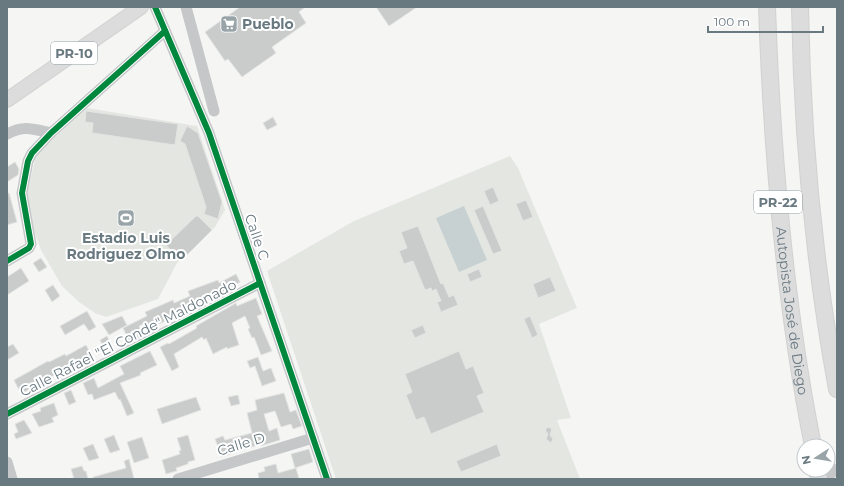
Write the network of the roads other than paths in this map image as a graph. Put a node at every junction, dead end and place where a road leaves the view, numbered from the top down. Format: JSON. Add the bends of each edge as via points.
{"nodes":[{"id":1,"x":141,"y":7,"type":"edge"},
{"id":2,"x":155,"y":7,"type":"edge"},
{"id":3,"x":186,"y":7,"type":"edge"},
{"id":4,"x":757,"y":7,"type":"edge"},
{"id":5,"x":767,"y":7,"type":"edge"},
{"id":6,"x":800,"y":7,"type":"edge"},
{"id":7,"x":165,"y":31,"type":"junction"},
{"id":8,"x":7,"y":100,"type":"edge"},
{"id":9,"x":770,"y":103,"type":"junction"},
{"id":10,"x":214,"y":111,"type":"dead end"},
{"id":11,"x":51,"y":133,"type":"junction"},
{"id":12,"x":7,"y":134,"type":"edge"},
{"id":13,"x":7,"y":261,"type":"edge"},
{"id":14,"x":260,"y":283,"type":"junction"},
{"id":15,"x":836,"y":382,"type":"edge"},
{"id":16,"x":7,"y":414,"type":"edge"},
{"id":17,"x":313,"y":438,"type":"junction"},
{"id":18,"x":811,"y":438,"type":"edge"},
{"id":19,"x":7,"y":462,"type":"edge"},
{"id":20,"x":837,"y":469,"type":"edge"},
{"id":21,"x":12,"y":479,"type":"edge"},
{"id":22,"x":178,"y":479,"type":"edge"},
{"id":23,"x":327,"y":479,"type":"edge"},
{"id":24,"x":823,"y":479,"type":"edge"}],
"edges":[{"from":1,"to":8,"type":"main road","number":"PR-10"},
{"from":2,"to":7,"type":"street","name":"Calle C"},
{"from":3,"to":10,"type":"street"},
{"from":4,"to":9,"type":"highway"},
{"from":5,"to":9,"type":"highway","name":"Autopista José de Diego","number":"PR-22"},
{"from":6,"to":15,"type":"highway","number":"PR-22","via":[[808,160],[822,293]]},
{"from":7,"to":11,"type":"street"},
{"from":7,"to":14,"type":"street","name":"Calle C","via":[[209,133]]},
{"from":9,"to":18,"type":"highway","name":"Autopista José de Diego","number":"PR-22","via":[[789,299]]},
{"from":11,"to":12,"type":"street","via":[[27,127]]},
{"from":11,"to":13,"type":"street","via":[[28,160],[23,184],[22,193],[31,244],[29,248]]},
{"from":14,"to":16,"type":"street","name":"Calle Rafael \"El Conde\" Maldonado"},
{"from":14,"to":17,"type":"street","name":"Calle C"},
{"from":17,"to":22,"type":"street","name":"Calle D"},
{"from":17,"to":23,"type":"street","name":"Calle C"},
{"from":19,"to":21,"type":"street"},
{"from":20,"to":24,"type":"street"}]}
